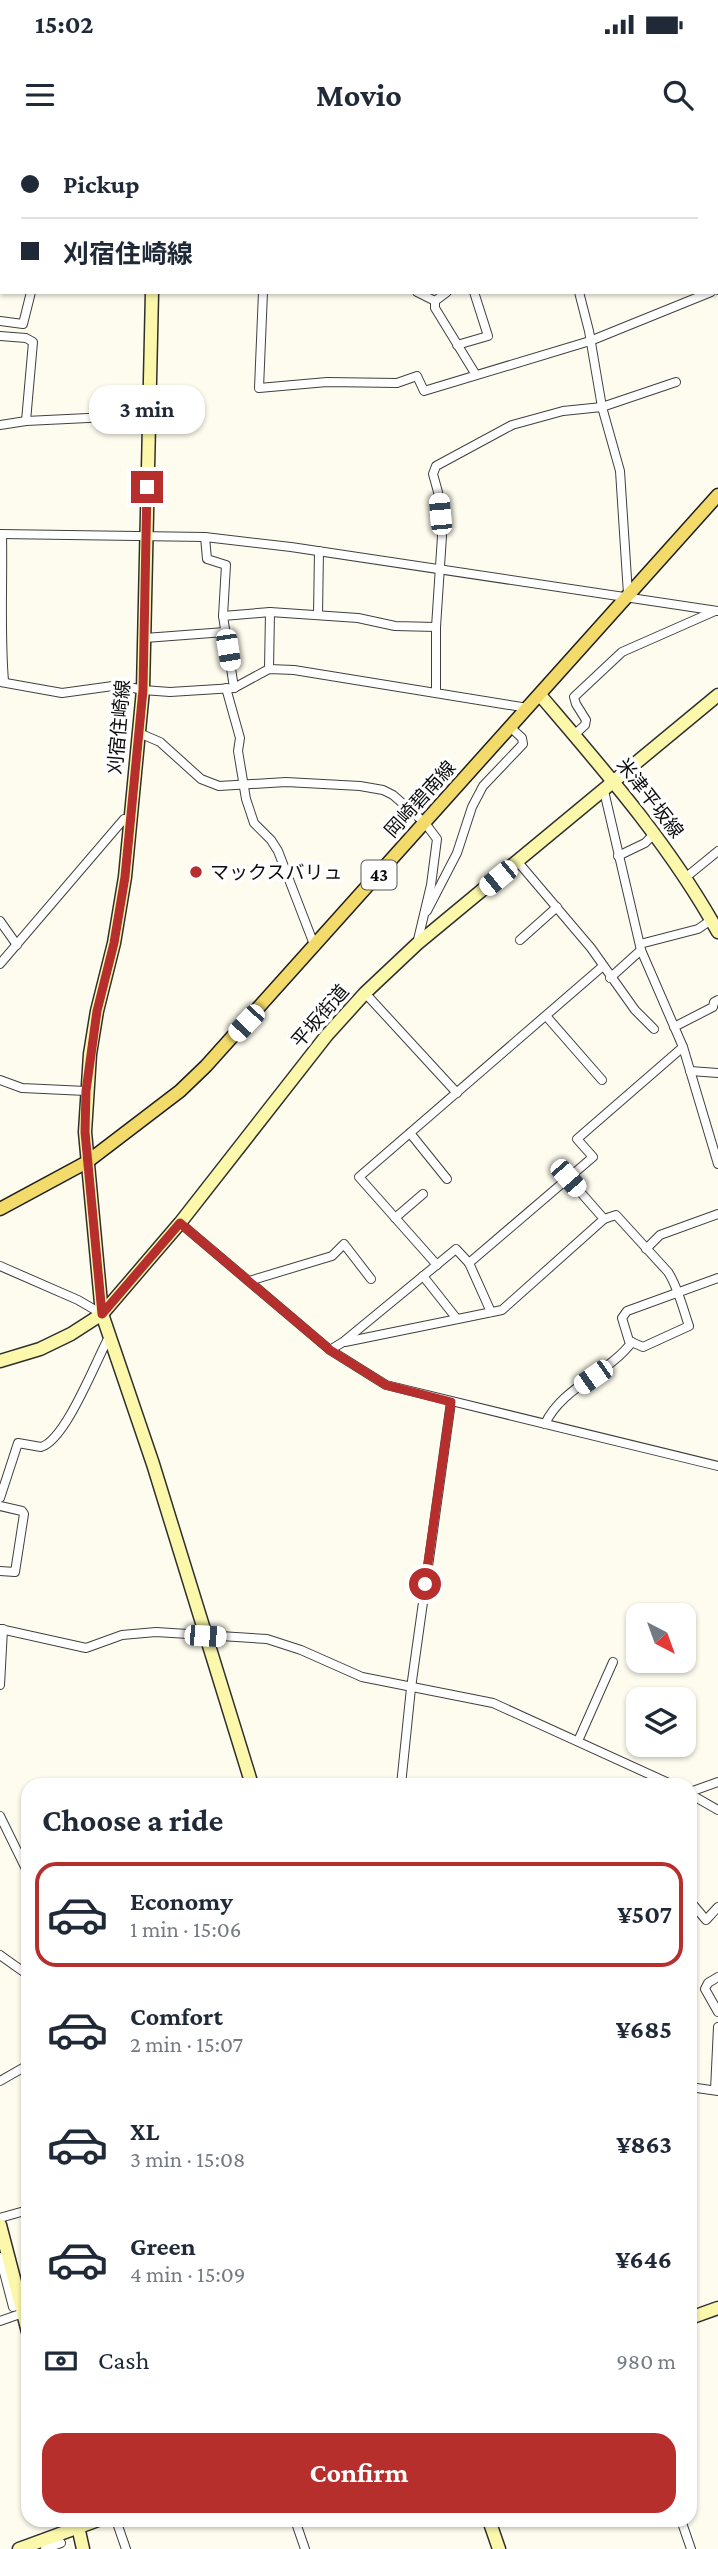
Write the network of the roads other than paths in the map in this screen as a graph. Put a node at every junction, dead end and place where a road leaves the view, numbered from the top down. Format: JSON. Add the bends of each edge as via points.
{"nodes":[{"id":1,"x":30,"y":294,"type":"edge"},
{"id":2,"x":152,"y":294,"type":"edge"},
{"id":3,"x":263,"y":294,"type":"edge"},
{"id":4,"x":421,"y":294,"type":"edge"},
{"id":5,"x":444,"y":294,"type":"edge"},
{"id":6,"x":475,"y":294,"type":"edge"},
{"id":7,"x":579,"y":294,"type":"edge"},
{"id":8,"x":706,"y":294,"type":"edge"},
{"id":9,"x":435,"y":301,"type":"junction"},
{"id":10,"x":0,"y":321,"type":"edge"},
{"id":11,"x":0,"y":336,"type":"edge"},
{"id":12,"x":590,"y":341,"type":"junction"},
{"id":13,"x":457,"y":345,"type":"junction"},
{"id":14,"x":476,"y":375,"type":"junction"},
{"id":15,"x":676,"y":382,"type":"dead end"},
{"id":16,"x":602,"y":407,"type":"junction"},
{"id":17,"x":150,"y":415,"type":"junction"},
{"id":18,"x":26,"y":421,"type":"junction"},
{"id":19,"x":0,"y":425,"type":"edge"},
{"id":20,"x":718,"y":495,"type":"edge"},
{"id":21,"x":1,"y":534,"type":"edge"},
{"id":22,"x":146,"y":536,"type":"junction"},
{"id":23,"x":205,"y":537,"type":"junction"},
{"id":24,"x":319,"y":551,"type":"junction"},
{"id":25,"x":438,"y":570,"type":"junction"},
{"id":26,"x":628,"y":597,"type":"junction"},
{"id":27,"x":717,"y":610,"type":"edge"},
{"id":28,"x":271,"y":612,"type":"junction"},
{"id":29,"x":318,"y":615,"type":"junction"},
{"id":30,"x":223,"y":616,"type":"junction"},
{"id":31,"x":436,"y":627,"type":"junction"},
{"id":32,"x":225,"y":632,"type":"junction"},
{"id":33,"x":145,"y":638,"type":"junction"},
{"id":34,"x":269,"y":669,"type":"junction"},
{"id":35,"x":2,"y":682,"type":"edge"},
{"id":36,"x":230,"y":688,"type":"junction"},
{"id":37,"x":143,"y":690,"type":"junction"},
{"id":38,"x":436,"y":693,"type":"junction"},
{"id":39,"x":540,"y":695,"type":"junction"},
{"id":40,"x":716,"y":699,"type":"edge"},
{"id":41,"x":528,"y":708,"type":"junction"},
{"id":42,"x":510,"y":727,"type":"junction"},
{"id":43,"x":139,"y":733,"type":"junction"},
{"id":44,"x":574,"y":735,"type":"junction"},
{"id":45,"x":243,"y":784,"type":"junction"},
{"id":46,"x":609,"y":786,"type":"junction"},
{"id":47,"x":129,"y":819,"type":"junction"},
{"id":48,"x":425,"y":823,"type":"junction"},
{"id":49,"x":654,"y":834,"type":"junction"},
{"id":50,"x":718,"y":851,"type":"edge"},
{"id":51,"x":618,"y":856,"type":"junction"},
{"id":52,"x":518,"y":862,"type":"junction"},
{"id":53,"x":685,"y":878,"type":"junction"},
{"id":54,"x":557,"y":907,"type":"junction"},
{"id":55,"x":0,"y":921,"type":"edge"},
{"id":56,"x":420,"y":926,"type":"junction"},
{"id":57,"x":716,"y":927,"type":"edge"},
{"id":58,"x":520,"y":940,"type":"dead end"},
{"id":59,"x":417,"y":944,"type":"junction"},
{"id":60,"x":17,"y":945,"type":"junction"},
{"id":61,"x":315,"y":947,"type":"junction"},
{"id":62,"x":641,"y":947,"type":"junction"},
{"id":63,"x":0,"y":964,"type":"edge"},
{"id":64,"x":603,"y":966,"type":"junction"},
{"id":65,"x":610,"y":978,"type":"junction"},
{"id":66,"x":365,"y":993,"type":"junction"},
{"id":67,"x":718,"y":1000,"type":"edge"},
{"id":68,"x":547,"y":1017,"type":"junction"},
{"id":69,"x":674,"y":1027,"type":"junction"},
{"id":70,"x":654,"y":1029,"type":"dead end"},
{"id":71,"x":683,"y":1047,"type":"junction"},
{"id":72,"x":690,"y":1071,"type":"junction"},
{"id":73,"x":718,"y":1073,"type":"edge"},
{"id":74,"x":0,"y":1080,"type":"edge"},
{"id":75,"x":601,"y":1080,"type":"dead end"},
{"id":76,"x":86,"y":1091,"type":"junction"},
{"id":77,"x":457,"y":1093,"type":"junction"},
{"id":78,"x":410,"y":1133,"type":"junction"},
{"id":79,"x":88,"y":1162,"type":"junction"},
{"id":80,"x":718,"y":1164,"type":"edge"},
{"id":81,"x":568,"y":1178,"type":"junction"},
{"id":82,"x":447,"y":1179,"type":"dead end"},
{"id":83,"x":423,"y":1194,"type":"dead end"},
{"id":84,"x":0,"y":1209,"type":"edge"},
{"id":85,"x":718,"y":1214,"type":"edge"},
{"id":86,"x":395,"y":1218,"type":"junction"},
{"id":87,"x":604,"y":1219,"type":"junction"},
{"id":88,"x":180,"y":1223,"type":"junction"},
{"id":89,"x":646,"y":1249,"type":"junction"},
{"id":90,"x":469,"y":1263,"type":"junction"},
{"id":91,"x":437,"y":1265,"type":"junction"},
{"id":92,"x":0,"y":1266,"type":"edge"},
{"id":93,"x":423,"y":1276,"type":"junction"},
{"id":94,"x":718,"y":1278,"type":"edge"},
{"id":95,"x":371,"y":1279,"type":"dead end"},
{"id":96,"x":249,"y":1281,"type":"junction"},
{"id":97,"x":677,"y":1293,"type":"junction"},
{"id":98,"x":491,"y":1312,"type":"junction"},
{"id":99,"x":102,"y":1314,"type":"junction"},
{"id":100,"x":457,"y":1319,"type":"junction"},
{"id":101,"x":110,"y":1335,"type":"junction"},
{"id":102,"x":343,"y":1342,"type":"junction"},
{"id":103,"x":632,"y":1342,"type":"junction"},
{"id":104,"x":330,"y":1350,"type":"junction"},
{"id":105,"x":0,"y":1361,"type":"edge"},
{"id":106,"x":451,"y":1402,"type":"junction"},
{"id":107,"x":545,"y":1424,"type":"junction"},
{"id":108,"x":718,"y":1466,"type":"edge"},
{"id":109,"x":0,"y":1498,"type":"edge"},
{"id":110,"x":0,"y":1506,"type":"edge"},
{"id":111,"x":0,"y":1571,"type":"edge"},
{"id":112,"x":2,"y":1629,"type":"edge"},
{"id":113,"x":205,"y":1636,"type":"junction"},
{"id":114,"x":613,"y":1662,"type":"dead end"},
{"id":115,"x":0,"y":1677,"type":"edge"},
{"id":116,"x":0,"y":1685,"type":"edge"},
{"id":117,"x":411,"y":1688,"type":"junction"},
{"id":118,"x":578,"y":1741,"type":"junction"},
{"id":119,"x":250,"y":1778,"type":"edge"},
{"id":120,"x":402,"y":1778,"type":"edge"},
{"id":121,"x":658,"y":1778,"type":"edge"},
{"id":122,"x":718,"y":1782,"type":"edge"},
{"id":123,"x":697,"y":1790,"type":"edge"},
{"id":124,"x":697,"y":1797,"type":"edge"},
{"id":125,"x":718,"y":1810,"type":"edge"},
{"id":126,"x":0,"y":1816,"type":"edge"},
{"id":127,"x":21,"y":1859,"type":"edge"},
{"id":128,"x":718,"y":1907,"type":"edge"},
{"id":129,"x":697,"y":1909,"type":"edge"},
{"id":130,"x":0,"y":1955,"type":"edge"},
{"id":131,"x":21,"y":1970,"type":"edge"},
{"id":132,"x":718,"y":1977,"type":"edge"},
{"id":133,"x":718,"y":2012,"type":"edge"},
{"id":134,"x":718,"y":2027,"type":"edge"},
{"id":135,"x":21,"y":2069,"type":"edge"},
{"id":136,"x":0,"y":2081,"type":"edge"},
{"id":137,"x":697,"y":2088,"type":"edge"},
{"id":138,"x":717,"y":2090,"type":"edge"},
{"id":139,"x":21,"y":2212,"type":"edge"},
{"id":140,"x":0,"y":2218,"type":"edge"},
{"id":141,"x":0,"y":2225,"type":"edge"},
{"id":142,"x":3,"y":2255,"type":"edge"},
{"id":143,"x":718,"y":2308,"type":"edge"},
{"id":144,"x":18,"y":2310,"type":"junction"},
{"id":145,"x":697,"y":2316,"type":"edge"},
{"id":146,"x":21,"y":2317,"type":"edge"},
{"id":147,"x":0,"y":2321,"type":"edge"},
{"id":148,"x":70,"y":2527,"type":"edge"},
{"id":149,"x":78,"y":2527,"type":"edge"},
{"id":150,"x":118,"y":2527,"type":"edge"},
{"id":151,"x":297,"y":2527,"type":"edge"},
{"id":152,"x":491,"y":2527,"type":"edge"},
{"id":153,"x":683,"y":2527,"type":"edge"},
{"id":154,"x":61,"y":2543,"type":"dead end"},
{"id":155,"x":19,"y":2549,"type":"edge"},
{"id":156,"x":45,"y":2549,"type":"edge"},
{"id":157,"x":83,"y":2549,"type":"edge"},
{"id":158,"x":126,"y":2549,"type":"edge"},
{"id":159,"x":305,"y":2549,"type":"edge"},
{"id":160,"x":499,"y":2549,"type":"edge"},
{"id":161,"x":691,"y":2549,"type":"edge"}],
"edges":[{"from":1,"to":10,"type":"street","via":[[23,324]]},
{"from":2,"to":17,"type":"street","name":"刈宿住崎線"},
{"from":3,"to":14,"type":"street","via":[[259,388],[327,382],[397,383],[417,376],[424,391]]},
{"from":4,"to":9,"type":"street"},
{"from":5,"to":9,"type":"street"},
{"from":6,"to":13,"type":"street","via":[[488,336]]},
{"from":7,"to":12,"type":"street"},
{"from":8,"to":12,"type":"street"},
{"from":9,"to":13,"type":"street"},
{"from":11,"to":18,"type":"street","via":[[33,342]]},
{"from":12,"to":14,"type":"street"},
{"from":12,"to":16,"type":"street"},
{"from":13,"to":14,"type":"street"},
{"from":15,"to":16,"type":"street"},
{"from":16,"to":25,"type":"street","via":[[563,411],[512,425],[436,466],[433,474],[442,536]]},
{"from":16,"to":26,"type":"street","via":[[620,471]]},
{"from":17,"to":18,"type":"street"},
{"from":17,"to":22,"type":"street","name":"刈宿住崎線"},
{"from":18,"to":19,"type":"street"},
{"from":20,"to":26,"type":"main road","name":"岡崎碧南線","number":"43"},
{"from":21,"to":22,"type":"street"},
{"from":21,"to":35,"type":"street"},
{"from":22,"to":23,"type":"street"},
{"from":22,"to":33,"type":"street","name":"刈宿住崎線"},
{"from":23,"to":24,"type":"street"},
{"from":23,"to":30,"type":"street","via":[[207,559],[226,565]]},
{"from":24,"to":25,"type":"street"},
{"from":24,"to":29,"type":"street"},
{"from":25,"to":26,"type":"street"},
{"from":25,"to":31,"type":"street"},
{"from":26,"to":27,"type":"street"},
{"from":26,"to":39,"type":"main road","name":"岡崎碧南線","number":"43"},
{"from":27,"to":44,"type":"street","via":[[622,652],[574,697],[586,720]]},
{"from":28,"to":29,"type":"street"},
{"from":28,"to":30,"type":"street"},
{"from":28,"to":34,"type":"street"},
{"from":29,"to":31,"type":"street"},
{"from":30,"to":32,"type":"street"},
{"from":31,"to":38,"type":"street"},
{"from":32,"to":33,"type":"street"},
{"from":32,"to":36,"type":"street"},
{"from":33,"to":37,"type":"street","name":"刈宿住崎線"},
{"from":34,"to":36,"type":"street"},
{"from":34,"to":38,"type":"street"},
{"from":35,"to":37,"type":"street","via":[[62,693],[120,685]]},
{"from":36,"to":37,"type":"street"},
{"from":36,"to":45,"type":"street"},
{"from":37,"to":43,"type":"street","name":"刈宿住崎線"},
{"from":38,"to":41,"type":"street"},
{"from":39,"to":41,"type":"main road","name":"岡崎碧南線","number":"43"},
{"from":39,"to":44,"type":"street","name":"米津平坂線"},
{"from":40,"to":46,"type":"street"},
{"from":41,"to":42,"type":"main road","name":"岡崎碧南線","number":"43"},
{"from":42,"to":48,"type":"main road","name":"岡崎碧南線","number":"43"},
{"from":42,"to":56,"type":"street","via":[[523,744],[483,786],[457,853]]},
{"from":43,"to":45,"type":"street","via":[[160,742],[201,779],[219,786]]},
{"from":43,"to":47,"type":"street","name":"刈宿住崎線"},
{"from":44,"to":46,"type":"street","name":"米津平坂線"},
{"from":45,"to":48,"type":"street","via":[[311,783],[383,790]]},
{"from":45,"to":61,"type":"street","via":[[254,823],[278,851]]},
{"from":46,"to":49,"type":"street","name":"米津平坂線"},
{"from":46,"to":51,"type":"street"},
{"from":46,"to":52,"type":"street","name":"平坂街道"},
{"from":47,"to":60,"type":"street","via":[[124,819]]},
{"from":47,"to":76,"type":"street","name":"刈宿住崎線","via":[[120,913],[97,1011]]},
{"from":48,"to":56,"type":"street","via":[[437,839]]},
{"from":48,"to":61,"type":"main road","name":"岡崎碧南線","number":"43"},
{"from":49,"to":51,"type":"street"},
{"from":49,"to":53,"type":"street","name":"米津平坂線"},
{"from":50,"to":53,"type":"street"},
{"from":51,"to":62,"type":"street"},
{"from":52,"to":54,"type":"street"},
{"from":52,"to":59,"type":"street","name":"平坂街道"},
{"from":53,"to":57,"type":"street","name":"米津平坂線"},
{"from":54,"to":58,"type":"street"},
{"from":54,"to":64,"type":"street"},
{"from":55,"to":60,"type":"street"},
{"from":56,"to":59,"type":"street"},
{"from":57,"to":62,"type":"street"},
{"from":59,"to":66,"type":"street","name":"平坂街道"},
{"from":60,"to":63,"type":"street"},
{"from":61,"to":79,"type":"main road","name":"岡崎碧南線","number":"43","via":[[180,1091]]},
{"from":62,"to":65,"type":"street"},
{"from":62,"to":69,"type":"street"},
{"from":64,"to":65,"type":"street"},
{"from":64,"to":68,"type":"street"},
{"from":65,"to":70,"type":"street"},
{"from":66,"to":77,"type":"street"},
{"from":66,"to":88,"type":"street","name":"平坂街道"},
{"from":67,"to":69,"type":"street"},
{"from":68,"to":75,"type":"street"},
{"from":68,"to":77,"type":"street"},
{"from":69,"to":71,"type":"street"},
{"from":71,"to":72,"type":"street"},
{"from":71,"to":81,"type":"street","via":[[578,1139],[593,1157]]},
{"from":72,"to":73,"type":"street"},
{"from":72,"to":80,"type":"street"},
{"from":74,"to":76,"type":"street","via":[[22,1088]]},
{"from":76,"to":79,"type":"street","name":"刈宿住崎線"},
{"from":77,"to":78,"type":"street"},
{"from":78,"to":82,"type":"street"},
{"from":78,"to":86,"type":"street","via":[[359,1177]]},
{"from":79,"to":84,"type":"main road","name":"岡崎碧南線","number":"43"},
{"from":79,"to":99,"type":"street","name":"刈宿住崎線"},
{"from":81,"to":87,"type":"street"},
{"from":81,"to":90,"type":"street"},
{"from":83,"to":86,"type":"street"},
{"from":85,"to":89,"type":"street","via":[[660,1236]]},
{"from":86,"to":91,"type":"street"},
{"from":87,"to":89,"type":"street","via":[[616,1215]]},
{"from":87,"to":98,"type":"street","via":[[502,1310]]},
{"from":88,"to":96,"type":"street"},
{"from":88,"to":99,"type":"street","name":"平坂街道"},
{"from":89,"to":97,"type":"street","via":[[671,1276]]},
{"from":90,"to":91,"type":"street","via":[[456,1249]]},
{"from":90,"to":98,"type":"street"},
{"from":91,"to":93,"type":"street"},
{"from":92,"to":99,"type":"street"},
{"from":93,"to":100,"type":"street"},
{"from":93,"to":102,"type":"street"},
{"from":94,"to":97,"type":"street"},
{"from":95,"to":96,"type":"street","via":[[344,1244],[331,1256]]},
{"from":96,"to":104,"type":"street"},
{"from":97,"to":103,"type":"street","via":[[622,1315]]},
{"from":97,"to":103,"type":"street","via":[[687,1329],[643,1347]]},
{"from":98,"to":100,"type":"street"},
{"from":99,"to":101,"type":"street","name":"刈宿住崎線"},
{"from":99,"to":105,"type":"street","via":[[40,1349]]},
{"from":100,"to":102,"type":"street"},
{"from":101,"to":109,"type":"street","via":[[71,1415],[53,1440],[41,1447],[18,1443]]},
{"from":101,"to":113,"type":"street","name":"刈宿住崎線"},
{"from":102,"to":104,"type":"street"},
{"from":103,"to":107,"type":"street","via":[[565,1397]]},
{"from":104,"to":106,"type":"street","via":[[386,1385]]},
{"from":106,"to":107,"type":"street"},
{"from":106,"to":117,"type":"street"},
{"from":107,"to":108,"type":"street"},
{"from":110,"to":111,"type":"street","via":[[24,1514],[15,1572]]},
{"from":112,"to":113,"type":"street","via":[[86,1648],[122,1635]]},
{"from":112,"to":115,"type":"street"},
{"from":113,"to":117,"type":"street","via":[[267,1639],[362,1677]]},
{"from":113,"to":119,"type":"street","name":"刈宿住崎線"},
{"from":114,"to":118,"type":"street"},
{"from":115,"to":116,"type":"street"},
{"from":117,"to":118,"type":"street","via":[[493,1703]]},
{"from":117,"to":120,"type":"street"},
{"from":118,"to":121,"type":"street"},
{"from":122,"to":123,"type":"street"},
{"from":124,"to":125,"type":"street"},
{"from":126,"to":127,"type":"street"},
{"from":128,"to":129,"type":"street","via":[[706,1920]]},
{"from":130,"to":131,"type":"street"},
{"from":132,"to":133,"type":"street","via":[[705,1989]]},
{"from":134,"to":138,"type":"street"},
{"from":135,"to":136,"type":"street"},
{"from":137,"to":138,"type":"street"},
{"from":139,"to":140,"type":"street"},
{"from":141,"to":142,"type":"street"},
{"from":142,"to":144,"type":"street"},
{"from":143,"to":145,"type":"street"},
{"from":144,"to":146,"type":"street"},
{"from":144,"to":147,"type":"street"},
{"from":148,"to":155,"type":"street"},
{"from":149,"to":157,"type":"street"},
{"from":150,"to":158,"type":"street"},
{"from":151,"to":159,"type":"street"},
{"from":152,"to":160,"type":"street"},
{"from":153,"to":161,"type":"street"},
{"from":154,"to":156,"type":"street"}]}
